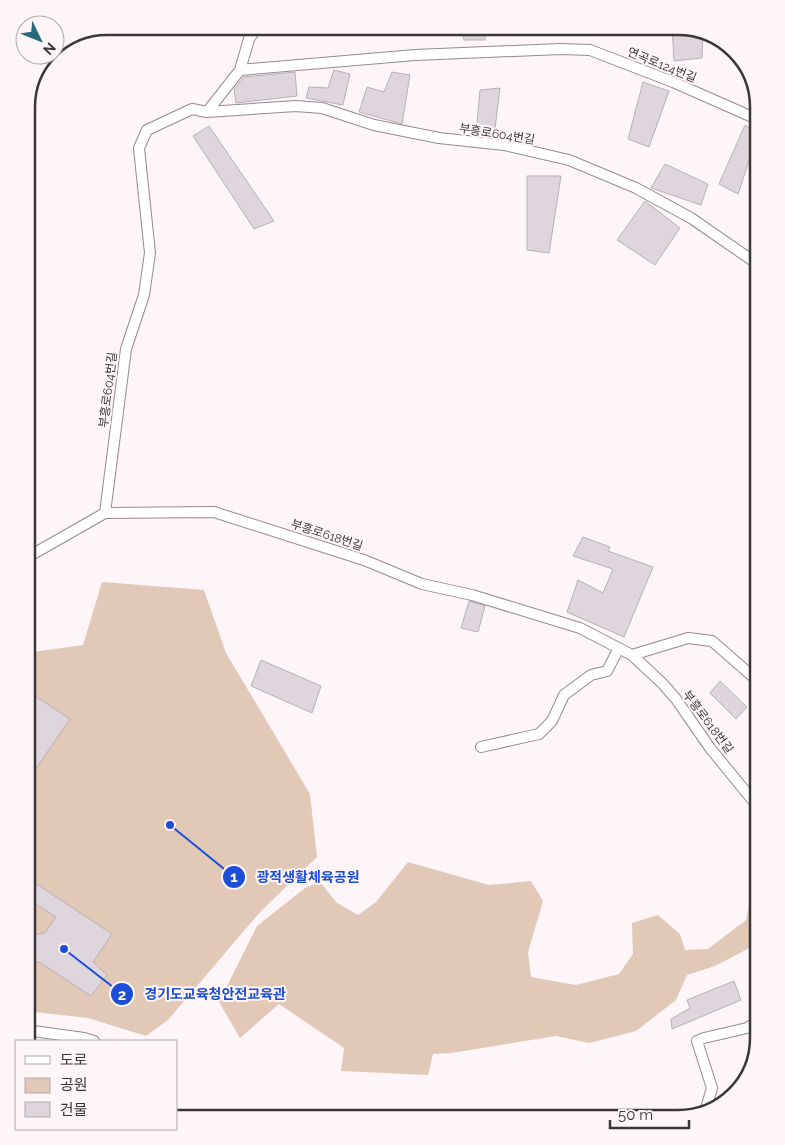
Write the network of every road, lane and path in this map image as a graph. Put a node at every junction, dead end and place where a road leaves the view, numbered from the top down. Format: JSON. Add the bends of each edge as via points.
{"nodes":[{"id":1,"x":251,"y":35,"type":"edge"},
{"id":2,"x":240,"y":70,"type":"junction"},
{"id":3,"x":207,"y":112,"type":"junction"},
{"id":4,"x":750,"y":116,"type":"edge"},
{"id":5,"x":750,"y":259,"type":"edge"},
{"id":6,"x":105,"y":513,"type":"junction"},
{"id":7,"x":35,"y":553,"type":"edge"},
{"id":8,"x":619,"y":648,"type":"junction"},
{"id":9,"x":632,"y":655,"type":"junction"},
{"id":10,"x":750,"y":674,"type":"edge"},
{"id":11,"x":481,"y":747,"type":"dead end"},
{"id":12,"x":750,"y":797,"type":"edge"},
{"id":13,"x":750,"y":1026,"type":"edge"},
{"id":14,"x":35,"y":1031,"type":"edge"},
{"id":15,"x":91,"y":1040,"type":"edge"},
{"id":16,"x":707,"y":1104,"type":"edge"}],
"edges":[{"from":1,"to":2,"type":"street"},
{"from":2,"to":3,"type":"street"},
{"from":2,"to":4,"type":"street","name":"연곡로124번길","via":[[415,55],[590,50]]},
{"from":3,"to":5,"type":"street","name":"부흥로604번길","via":[[296,106],[322,108],[374,125],[439,138],[504,145],[569,160],[636,188],[691,218]]},
{"from":3,"to":6,"type":"street","name":"부흥로604번길","via":[[192,109],[147,130],[139,148],[150,253],[144,295],[126,349]]},
{"from":6,"to":7,"type":"street","name":"부흥로618번길"},
{"from":6,"to":8,"type":"street","name":"부흥로618번길","via":[[214,512],[364,560],[422,584],[472,595],[580,628]]},
{"from":8,"to":9,"type":"street","name":"부흥로618번길"},
{"from":8,"to":11,"type":"street","via":[[607,671],[591,675],[564,695],[552,721],[539,734]]},
{"from":9,"to":10,"type":"street","via":[[688,638],[712,641]]},
{"from":9,"to":12,"type":"street","name":"부흥로618번길","via":[[676,699]]},
{"from":13,"to":16,"type":"street","via":[[697,1041],[712,1088]]},
{"from":14,"to":15,"type":"street"}]}
